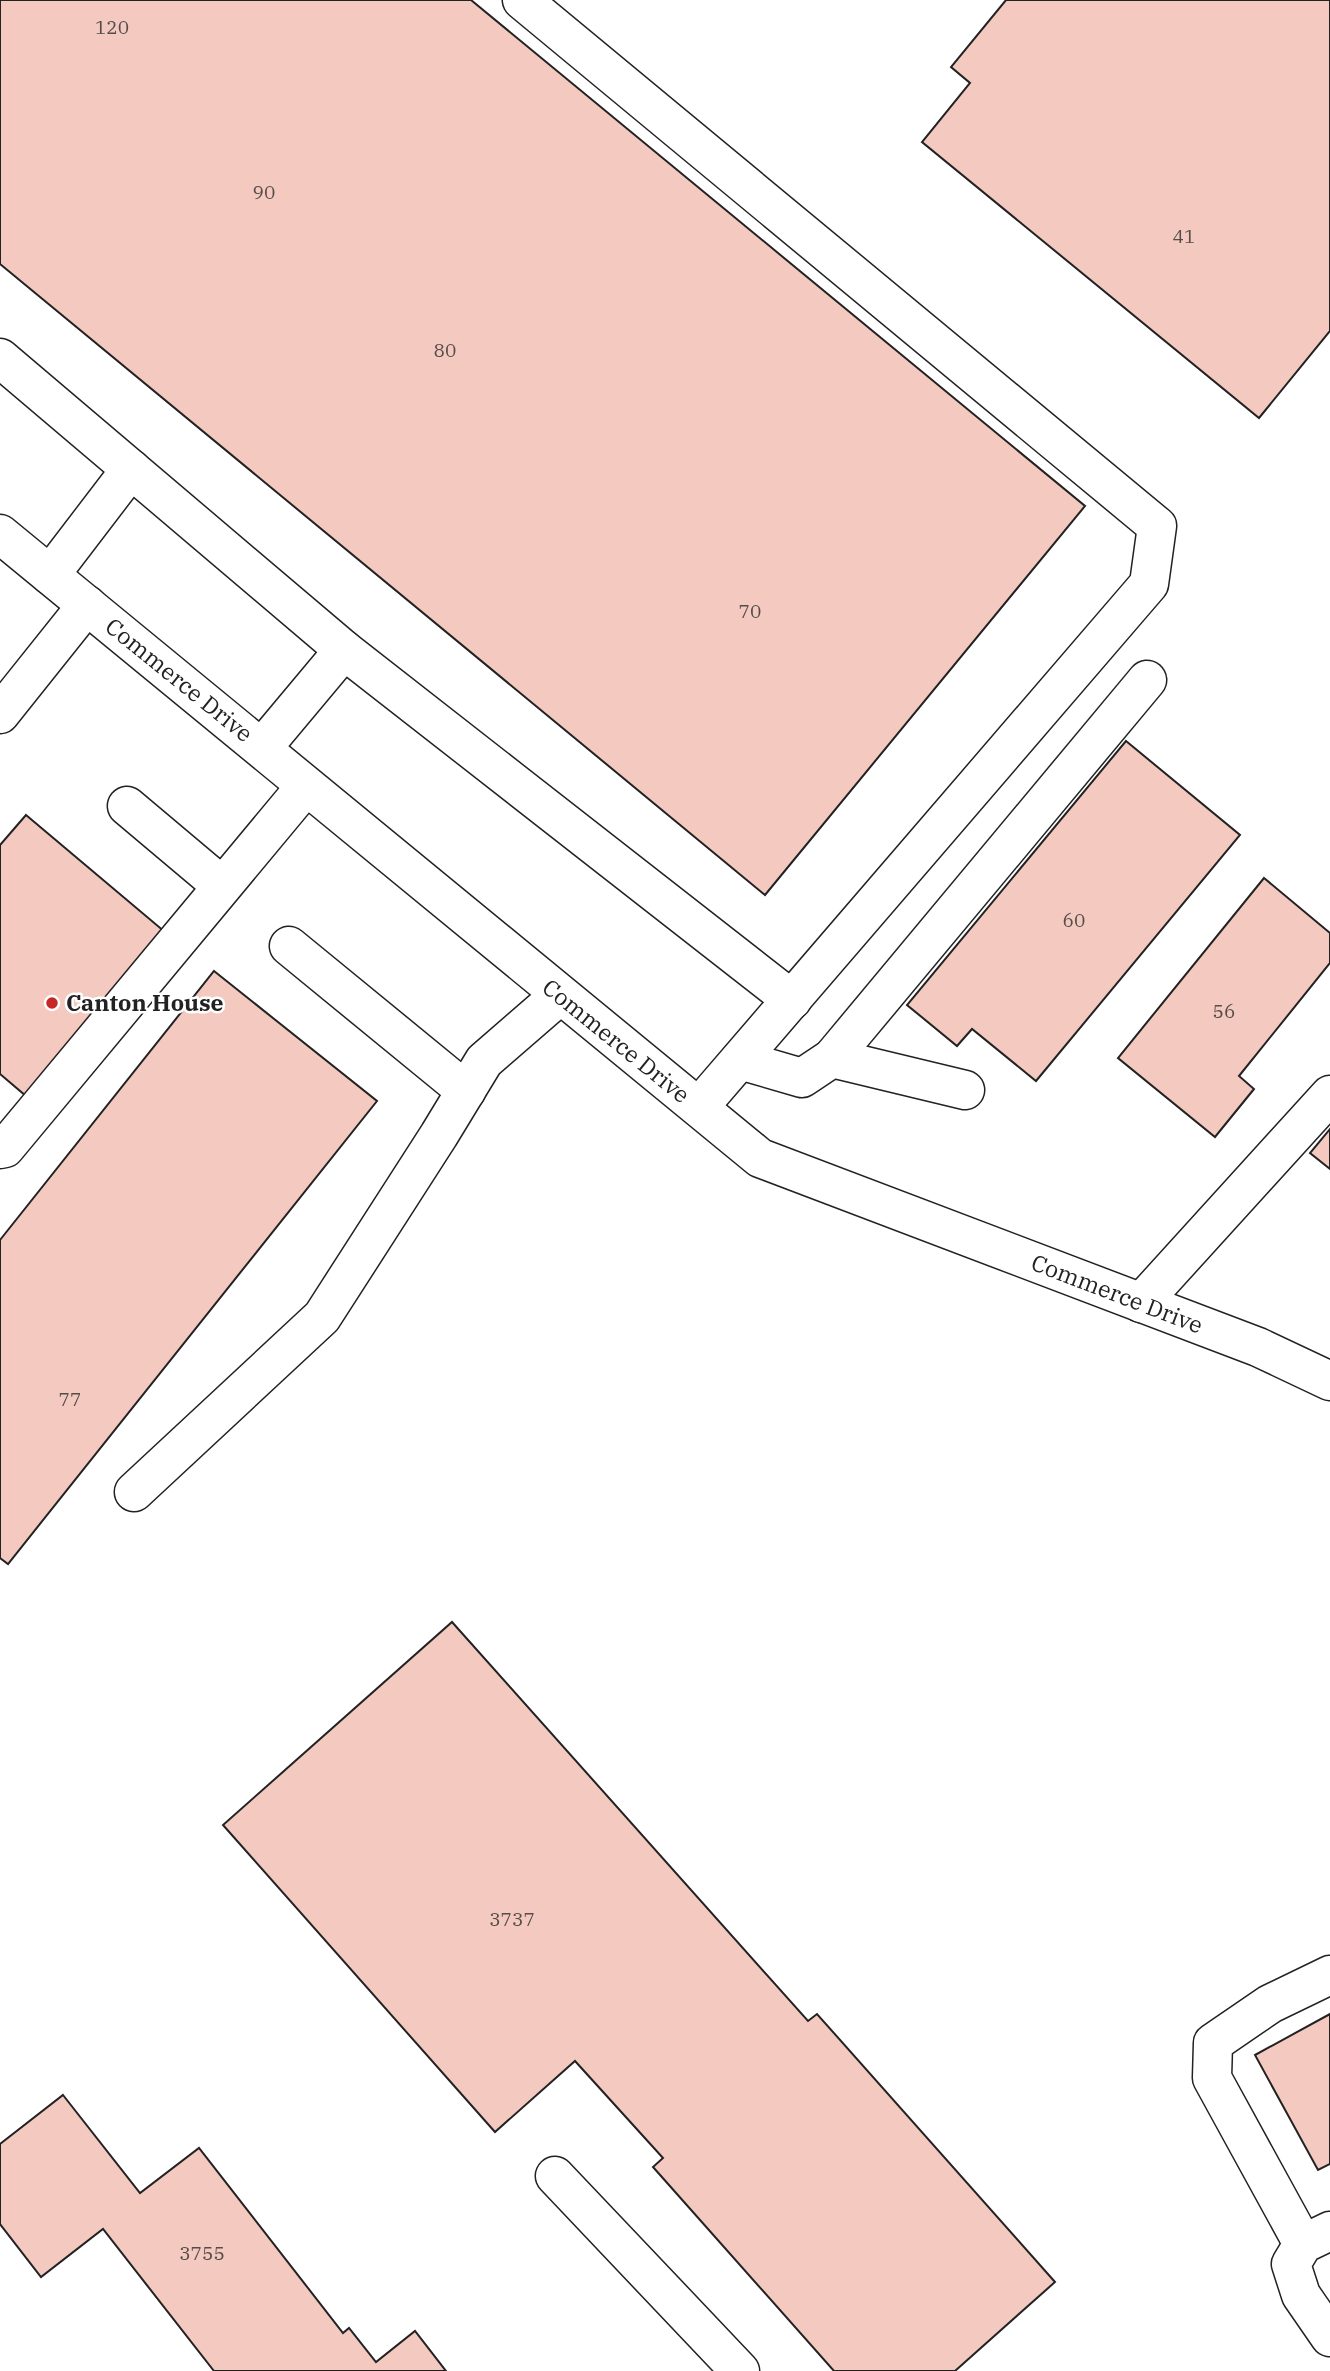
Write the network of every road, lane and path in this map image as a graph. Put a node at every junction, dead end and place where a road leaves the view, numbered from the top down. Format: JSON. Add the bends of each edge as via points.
{"nodes":[{"id":1,"x":522,"y":0,"type":"edge"},
{"id":2,"x":0,"y":358,"type":"edge"},
{"id":3,"x":131,"y":469,"type":"junction"},
{"id":4,"x":0,"y":534,"type":"edge"},
{"id":5,"x":50,"y":575,"type":"junction"},
{"id":6,"x":87,"y":605,"type":"junction"},
{"id":7,"x":344,"y":650,"type":"junction"},
{"id":8,"x":1147,"y":680,"type":"dead end"},
{"id":9,"x":0,"y":714,"type":"edge"},
{"id":10,"x":262,"y":748,"type":"junction"},
{"id":11,"x":306,"y":786,"type":"junction"},
{"id":12,"x":127,"y":806,"type":"dead end"},
{"id":13,"x":222,"y":886,"type":"junction"},
{"id":14,"x":289,"y":946,"type":"dead end"},
{"id":15,"x":560,"y":995,"type":"junction"},
{"id":16,"x":792,"y":1000,"type":"junction"},
{"id":17,"x":832,"y":1058,"type":"junction"},
{"id":18,"x":740,"y":1060,"type":"junction"},
{"id":19,"x":965,"y":1090,"type":"dead end"},
{"id":20,"x":466,"y":1091,"type":"junction"},
{"id":21,"x":1330,"y":1095,"type":"edge"},
{"id":22,"x":699,"y":1107,"type":"junction"},
{"id":23,"x":0,"y":1149,"type":"edge"},
{"id":24,"x":1141,"y":1303,"type":"junction"},
{"id":25,"x":1330,"y":1381,"type":"edge"},
{"id":26,"x":134,"y":1492,"type":"dead end"},
{"id":27,"x":1330,"y":1975,"type":"edge"},
{"id":28,"x":555,"y":2176,"type":"dead end"},
{"id":29,"x":1317,"y":2237,"type":"edge"},
{"id":30,"x":1330,"y":2337,"type":"edge"},
{"id":31,"x":740,"y":2371,"type":"edge"}],
"edges":[{"from":1,"to":16,"type":"street","via":[[1157,526],[1149,584]]},
{"from":2,"to":3,"type":"street"},
{"from":3,"to":5,"type":"street"},
{"from":3,"to":7,"type":"street"},
{"from":4,"to":5,"type":"street","name":"Commerce Drive"},
{"from":5,"to":6,"type":"street","name":"Commerce Drive"},
{"from":6,"to":9,"type":"street"},
{"from":6,"to":10,"type":"street","name":"Commerce Drive"},
{"from":7,"to":10,"type":"street"},
{"from":7,"to":16,"type":"street"},
{"from":8,"to":17,"type":"street"},
{"from":10,"to":11,"type":"street","name":"Commerce Drive"},
{"from":11,"to":13,"type":"street"},
{"from":11,"to":15,"type":"street","name":"Commerce Drive"},
{"from":12,"to":13,"type":"street"},
{"from":13,"to":23,"type":"street"},
{"from":14,"to":20,"type":"street"},
{"from":15,"to":20,"type":"street","via":[[484,1061]]},
{"from":15,"to":22,"type":"street","name":"Commerce Drive"},
{"from":16,"to":18,"type":"street"},
{"from":17,"to":18,"type":"street","via":[[802,1078]]},
{"from":17,"to":19,"type":"street"},
{"from":18,"to":22,"type":"street"},
{"from":20,"to":26,"type":"street","via":[[322,1317]]},
{"from":21,"to":24,"type":"street"},
{"from":22,"to":24,"type":"street","name":"Commerce Drive","via":[[760,1158]]},
{"from":24,"to":25,"type":"street","name":"Commerce Drive","via":[[1258,1347]]},
{"from":27,"to":29,"type":"street","via":[[1270,2004],[1213,2043],[1212,2078]]},
{"from":28,"to":31,"type":"street"},
{"from":29,"to":30,"type":"street","via":[[1291,2264],[1301,2295]]}]}
